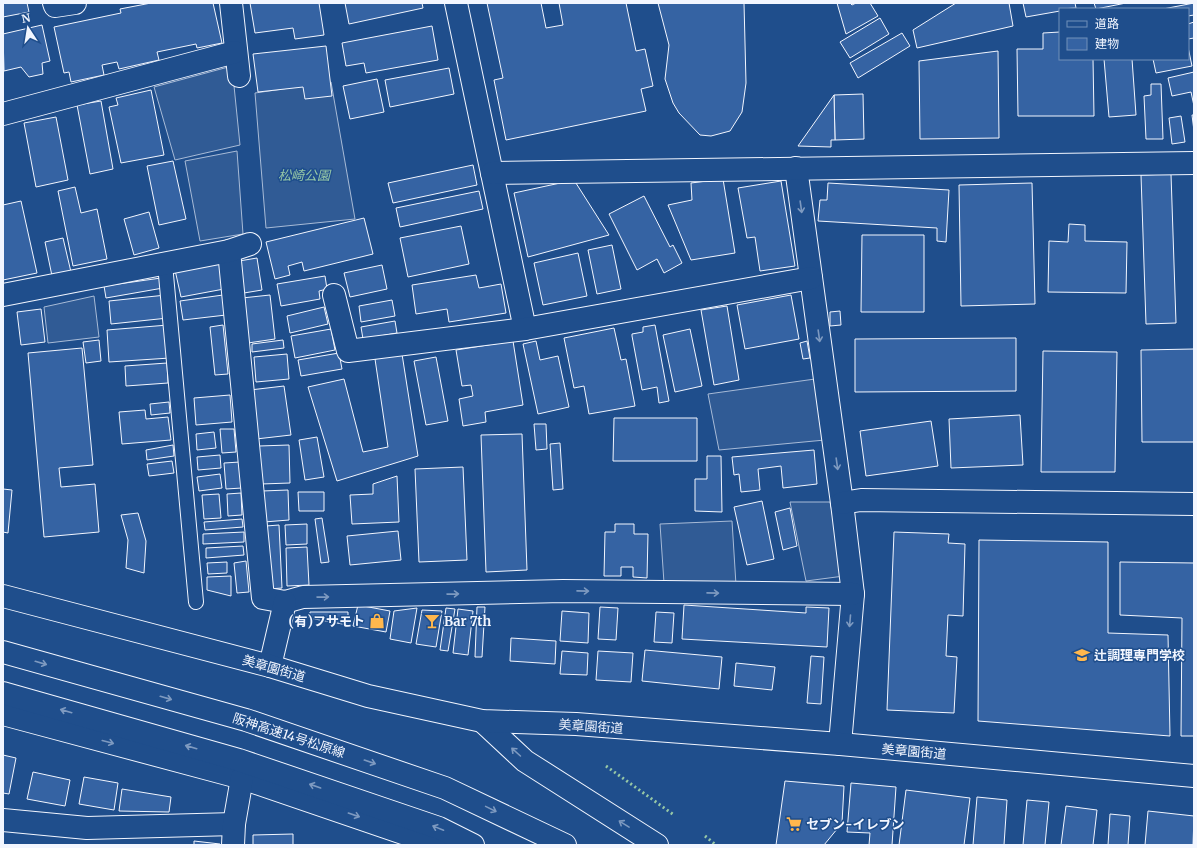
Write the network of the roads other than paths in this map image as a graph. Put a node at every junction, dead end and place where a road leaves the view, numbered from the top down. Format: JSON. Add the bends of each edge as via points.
{"nodes":[{"id":1,"x":54,"y":3,"type":"edge"},
{"id":2,"x":75,"y":3,"type":"edge"},
{"id":3,"x":231,"y":3,"type":"edge"},
{"id":4,"x":456,"y":3,"type":"edge"},
{"id":5,"x":235,"y":52,"type":"junction"},
{"id":6,"x":239,"y":76,"type":"dead end"},
{"id":7,"x":3,"y":114,"type":"edge"},
{"id":8,"x":1194,"y":163,"type":"edge"},
{"id":9,"x":796,"y":168,"type":"junction"},
{"id":10,"x":492,"y":173,"type":"junction"},
{"id":11,"x":250,"y":244,"type":"dead end"},
{"id":12,"x":229,"y":251,"type":"junction"},
{"id":13,"x":166,"y":264,"type":"junction"},
{"id":14,"x":811,"y":278,"type":"junction"},
{"id":15,"x":3,"y":295,"type":"edge"},
{"id":16,"x":334,"y":295,"type":"dead end"},
{"id":17,"x":524,"y":329,"type":"junction"},
{"id":18,"x":842,"y":503,"type":"junction"},
{"id":19,"x":1194,"y":504,"type":"edge"},
{"id":20,"x":852,"y":594,"type":"junction"},
{"id":21,"x":3,"y":596,"type":"edge"},
{"id":22,"x":196,"y":602,"type":"dead end"},
{"id":23,"x":285,"y":602,"type":"junction"},
{"id":24,"x":3,"y":652,"type":"edge"},
{"id":25,"x":270,"y":666,"type":"junction"},
{"id":26,"x":3,"y":693,"type":"edge"},
{"id":27,"x":3,"y":714,"type":"edge"},
{"id":28,"x":482,"y":721,"type":"junction"},
{"id":29,"x":840,"y":744,"type":"junction"},
{"id":30,"x":1194,"y":776,"type":"edge"},
{"id":31,"x":242,"y":778,"type":"junction"},
{"id":32,"x":3,"y":820,"type":"edge"},
{"id":33,"x":233,"y":835,"type":"edge"},
{"id":34,"x":438,"y":845,"type":"edge"},
{"id":35,"x":473,"y":845,"type":"edge"},
{"id":36,"x":565,"y":845,"type":"edge"},
{"id":37,"x":657,"y":845,"type":"edge"}],
"edges":[{"from":1,"to":2,"type":"main road","via":[[55,6]]},
{"from":3,"to":5,"type":"main road"},
{"from":4,"to":10,"type":"main road"},
{"from":5,"to":6,"type":"main road"},
{"from":5,"to":7,"type":"main road"},
{"from":8,"to":9,"type":"main road"},
{"from":9,"to":10,"type":"main road"},
{"from":9,"to":14,"type":"main road","one_way":true},
{"from":10,"to":17,"type":"main road"},
{"from":11,"to":12,"type":"main road"},
{"from":12,"to":13,"type":"main road"},
{"from":12,"to":23,"type":"main road","via":[[263,598]]},
{"from":13,"to":15,"type":"main road"},
{"from":13,"to":22,"type":"lane"},
{"from":14,"to":17,"type":"main road"},
{"from":14,"to":18,"type":"main road","one_way":true},
{"from":16,"to":17,"type":"main road","via":[[348,351]]},
{"from":18,"to":19,"type":"main road","via":[[861,500]]},
{"from":18,"to":20,"type":"main road"},
{"from":23,"to":20,"type":"main road","one_way":true,"via":[[303,597],[562,591]]},
{"from":20,"to":29,"type":"main road","one_way":true},
{"from":21,"to":25,"type":"main road","name":"美章園街道"},
{"from":23,"to":25,"type":"main road"},
{"from":24,"to":36,"type":"main road","name":"阪神高速14号松原線","one_way":true,"via":[[246,720],[445,788]]},
{"from":25,"to":28,"type":"main road","name":"美章園街道","via":[[368,696]]},
{"from":35,"to":26,"type":"main road","one_way":true,"via":[[439,828],[239,760]]},
{"from":27,"to":31,"type":"main road","one_way":true},
{"from":28,"to":29,"type":"main road","name":"美章園街道","via":[[576,724]]},
{"from":37,"to":28,"type":"main road","one_way":true,"via":[[526,761]]},
{"from":29,"to":30,"type":"main road","name":"美章園街道"},
{"from":31,"to":33,"type":"main road"},
{"from":31,"to":34,"type":"main road","one_way":true},
{"from":32,"to":33,"type":"main road","via":[[87,828]]}]}
